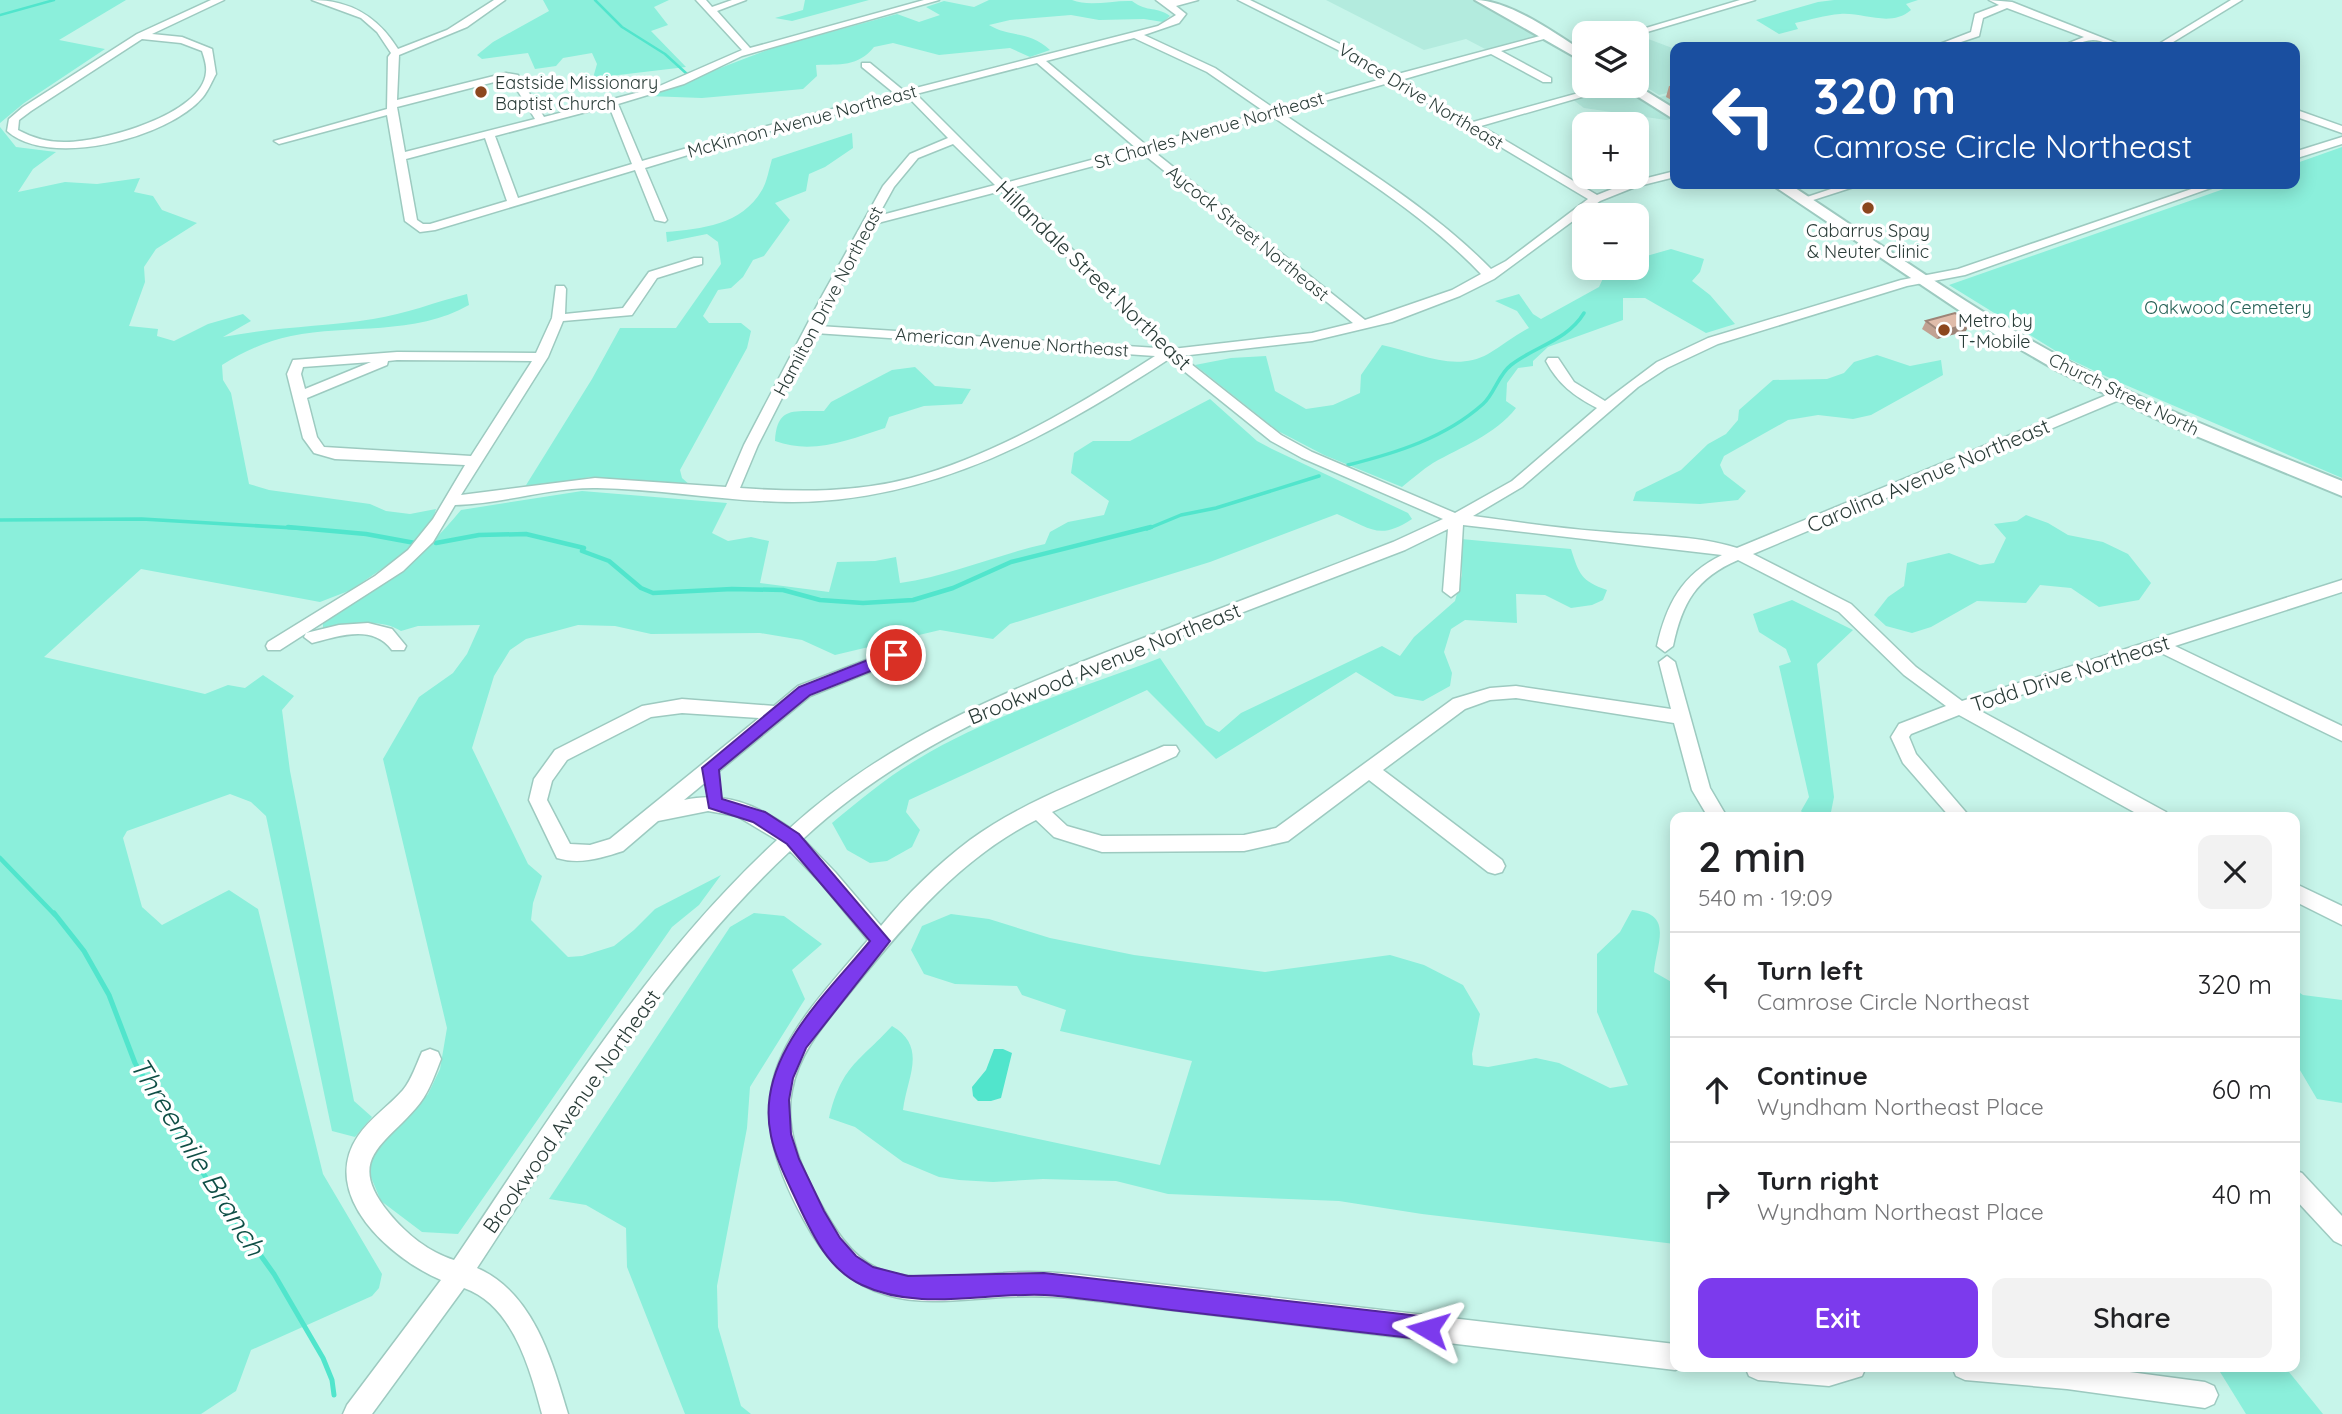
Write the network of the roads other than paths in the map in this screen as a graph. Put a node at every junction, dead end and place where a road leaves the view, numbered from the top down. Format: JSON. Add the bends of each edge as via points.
{"nodes":[{"id":1,"x":219,"y":0,"type":"edge"},
{"id":2,"x":317,"y":0,"type":"edge"},
{"id":3,"x":500,"y":0,"type":"edge"},
{"id":4,"x":701,"y":0,"type":"edge"},
{"id":5,"x":741,"y":0,"type":"edge"},
{"id":6,"x":934,"y":0,"type":"edge"},
{"id":7,"x":1195,"y":0,"type":"edge"},
{"id":8,"x":1243,"y":0,"type":"edge"},
{"id":9,"x":1480,"y":0,"type":"edge"},
{"id":10,"x":1750,"y":0,"type":"edge"},
{"id":11,"x":1994,"y":0,"type":"edge"},
{"id":12,"x":2021,"y":0,"type":"edge"},
{"id":13,"x":2237,"y":0,"type":"edge"},
{"id":14,"x":359,"y":1,"type":"edge"},
{"id":15,"x":1164,"y":2,"type":"edge"},
{"id":16,"x":2007,"y":5,"type":"junction"},
{"id":17,"x":344,"y":7,"type":"junction"},
{"id":18,"x":712,"y":10,"type":"junction"},
{"id":19,"x":1181,"y":14,"type":"junction"},
{"id":20,"x":1649,"y":29,"type":"edge"},
{"id":21,"x":1136,"y":35,"type":"junction"},
{"id":22,"x":1548,"y":35,"type":"junction"},
{"id":23,"x":140,"y":36,"type":"junction"},
{"id":24,"x":2093,"y":37,"type":"junction"},
{"id":25,"x":1952,"y":42,"type":"edge"},
{"id":26,"x":2078,"y":42,"type":"edge"},
{"id":27,"x":2107,"y":42,"type":"edge"},
{"id":28,"x":2168,"y":42,"type":"edge"},
{"id":29,"x":1572,"y":48,"type":"edge"},
{"id":30,"x":748,"y":51,"type":"junction"},
{"id":31,"x":1493,"y":51,"type":"junction"},
{"id":32,"x":396,"y":53,"type":"junction"},
{"id":33,"x":1038,"y":59,"type":"junction"},
{"id":34,"x":866,"y":65,"type":"dead end"},
{"id":35,"x":1392,"y":79,"type":"junction"},
{"id":36,"x":1547,"y":80,"type":"dead end"},
{"id":37,"x":904,"y":92,"type":"junction"},
{"id":38,"x":1572,"y":96,"type":"edge"},
{"id":39,"x":1647,"y":98,"type":"edge"},
{"id":40,"x":612,"y":102,"type":"junction"},
{"id":41,"x":392,"y":108,"type":"junction"},
{"id":42,"x":1273,"y":112,"type":"junction"},
{"id":43,"x":1670,"y":113,"type":"edge"},
{"id":44,"x":2300,"y":114,"type":"edge"},
{"id":45,"x":541,"y":120,"type":"junction"},
{"id":46,"x":1470,"y":126,"type":"junction"},
{"id":47,"x":2342,"y":130,"type":"edge"},
{"id":48,"x":489,"y":133,"type":"junction"},
{"id":49,"x":956,"y":139,"type":"junction"},
{"id":50,"x":2342,"y":140,"type":"edge"},
{"id":51,"x":279,"y":141,"type":"dead end"},
{"id":52,"x":1144,"y":149,"type":"junction"},
{"id":53,"x":2300,"y":154,"type":"edge"},
{"id":54,"x":400,"y":157,"type":"junction"},
{"id":55,"x":638,"y":165,"type":"junction"},
{"id":56,"x":1670,"y":175,"type":"edge"},
{"id":57,"x":1003,"y":187,"type":"junction"},
{"id":58,"x":1787,"y":189,"type":"edge"},
{"id":59,"x":1840,"y":189,"type":"edge"},
{"id":60,"x":2202,"y":189,"type":"edge"},
{"id":61,"x":1596,"y":199,"type":"junction"},
{"id":62,"x":1804,"y":200,"type":"junction"},
{"id":63,"x":514,"y":202,"type":"junction"},
{"id":64,"x":662,"y":220,"type":"dead end"},
{"id":65,"x":869,"y":222,"type":"junction"},
{"id":66,"x":698,"y":261,"type":"dead end"},
{"id":67,"x":1490,"y":276,"type":"junction"},
{"id":68,"x":1926,"y":280,"type":"junction"},
{"id":69,"x":560,"y":289,"type":"dead end"},
{"id":70,"x":558,"y":318,"type":"junction"},
{"id":71,"x":1363,"y":325,"type":"junction"},
{"id":72,"x":811,"y":329,"type":"junction"},
{"id":73,"x":1168,"y":353,"type":"junction"},
{"id":74,"x":397,"y":356,"type":"junction"},
{"id":75,"x":541,"y":357,"type":"junction"},
{"id":76,"x":1553,"y":361,"type":"dead end"},
{"id":77,"x":2119,"y":395,"type":"junction"},
{"id":78,"x":301,"y":396,"type":"junction"},
{"id":79,"x":1607,"y":407,"type":"junction"},
{"id":80,"x":474,"y":461,"type":"junction"},
{"id":81,"x":2342,"y":489,"type":"edge"},
{"id":82,"x":731,"y":492,"type":"junction"},
{"id":83,"x":450,"y":500,"type":"junction"},
{"id":84,"x":1456,"y":519,"type":"junction"},
{"id":85,"x":1737,"y":554,"type":"junction"},
{"id":86,"x":2341,"y":587,"type":"edge"},
{"id":87,"x":1451,"y":591,"type":"dead end"},
{"id":88,"x":2157,"y":644,"type":"junction"},
{"id":89,"x":398,"y":646,"type":"dead end"},
{"id":90,"x":896,"y":655,"type":"dead end"},
{"id":91,"x":1960,"y":708,"type":"junction"},
{"id":92,"x":776,"y":713,"type":"junction"},
{"id":93,"x":1682,"y":717,"type":"junction"},
{"id":94,"x":2342,"y":734,"type":"edge"},
{"id":95,"x":1170,"y":751,"type":"dead end"},
{"id":96,"x":710,"y":768,"type":"junction"},
{"id":97,"x":1371,"y":771,"type":"junction"},
{"id":98,"x":715,"y":803,"type":"junction"},
{"id":99,"x":1039,"y":811,"type":"junction"},
{"id":100,"x":1715,"y":812,"type":"edge"},
{"id":101,"x":1957,"y":812,"type":"edge"},
{"id":102,"x":2151,"y":812,"type":"edge"},
{"id":103,"x":653,"y":815,"type":"junction"},
{"id":104,"x":793,"y":839,"type":"junction"},
{"id":105,"x":1495,"y":866,"type":"dead end"},
{"id":106,"x":2300,"y":894,"type":"edge"},
{"id":107,"x":2342,"y":916,"type":"edge"},
{"id":108,"x":881,"y":941,"type":"junction"},
{"id":109,"x":430,"y":1059,"type":"dead end"},
{"id":110,"x":2300,"y":1188,"type":"edge"},
{"id":111,"x":2342,"y":1233,"type":"edge"},
{"id":112,"x":460,"y":1273,"type":"junction"},
{"id":113,"x":1670,"y":1356,"type":"edge"},
{"id":114,"x":2072,"y":1372,"type":"edge"},
{"id":115,"x":2204,"y":1395,"type":"dead end"},
{"id":116,"x":356,"y":1414,"type":"edge"},
{"id":117,"x":555,"y":1414,"type":"edge"}],
"edges":[{"from":1,"to":23,"type":"street"},
{"from":2,"to":17,"type":"street"},
{"from":3,"to":32,"type":"street","via":[[450,33]]},
{"from":4,"to":18,"type":"street"},
{"from":5,"to":18,"type":"street"},
{"from":6,"to":30,"type":"street"},
{"from":7,"to":15,"type":"street","name":"McKinnon Avenue Northeast"},
{"from":7,"to":19,"type":"street","name":"McKinnon Avenue Northeast"},
{"from":8,"to":35,"type":"street","name":"Vance Drive Northeast","via":[[1323,38]]},
{"from":9,"to":22,"type":"main road"},
{"from":10,"to":20,"type":"street"},
{"from":11,"to":16,"type":"street"},
{"from":12,"to":16,"type":"street"},
{"from":13,"to":28,"type":"street"},
{"from":14,"to":17,"type":"street"},
{"from":15,"to":19,"type":"street","name":"McKinnon Avenue Northeast"},
{"from":16,"to":24,"type":"street"},
{"from":16,"to":25,"type":"street","via":[[1978,16],[1976,34]]},
{"from":17,"to":32,"type":"street","via":[[376,24]]},
{"from":18,"to":30,"type":"street"},
{"from":19,"to":21,"type":"street","name":"McKinnon Avenue Northeast","via":[[1171,24]]},
{"from":21,"to":33,"type":"street","name":"McKinnon Avenue Northeast"},
{"from":21,"to":42,"type":"street","via":[[1211,70]]},
{"from":22,"to":29,"type":"main road"},
{"from":22,"to":31,"type":"street","name":"St Charles Avenue Northeast"},
{"from":23,"to":23,"type":"street","via":[[27,109],[14,119],[12,131],[39,144],[102,141],[159,123],[204,92],[212,61],[207,49],[182,40]]},
{"from":24,"to":26,"type":"street"},
{"from":24,"to":27,"type":"street"},
{"from":30,"to":40,"type":"street","via":[[680,82]]},
{"from":31,"to":35,"type":"street","name":"St Charles Avenue Northeast"},
{"from":31,"to":36,"type":"street"},
{"from":32,"to":41,"type":"street"},
{"from":33,"to":37,"type":"street","name":"McKinnon Avenue Northeast"},
{"from":33,"to":52,"type":"street","name":"Aycock Street Northeast"},
{"from":34,"to":37,"type":"street","name":"Hillandale Street Northeast"},
{"from":35,"to":42,"type":"street","name":"St Charles Avenue Northeast"},
{"from":35,"to":46,"type":"street","name":"Vance Drive Northeast"},
{"from":37,"to":49,"type":"street","name":"Hillandale Street Northeast"},
{"from":37,"to":55,"type":"street","name":"McKinnon Avenue Northeast"},
{"from":38,"to":46,"type":"street"},
{"from":39,"to":43,"type":"main road"},
{"from":40,"to":45,"type":"street"},
{"from":40,"to":55,"type":"street"},
{"from":41,"to":45,"type":"street","via":[[506,76],[514,77]]},
{"from":41,"to":51,"type":"street"},
{"from":41,"to":54,"type":"street"},
{"from":42,"to":52,"type":"street","name":"St Charles Avenue Northeast"},
{"from":42,"to":67,"type":"street","via":[[1410,207],[1463,248]]},
{"from":44,"to":47,"type":"street"},
{"from":45,"to":48,"type":"street"},
{"from":46,"to":61,"type":"street","name":"Vance Drive Northeast"},
{"from":48,"to":54,"type":"street"},
{"from":48,"to":63,"type":"street"},
{"from":49,"to":57,"type":"street","name":"Hillandale Street Northeast"},
{"from":49,"to":65,"type":"street","name":"Hamilton Drive Northeast","via":[[905,163]]},
{"from":50,"to":53,"type":"street"},
{"from":52,"to":57,"type":"street","name":"St Charles Avenue Northeast"},
{"from":52,"to":71,"type":"street","name":"Aycock Street Northeast"},
{"from":54,"to":63,"type":"street","name":"McKinnon Avenue Northeast","via":[[411,221],[420,228]]},
{"from":55,"to":63,"type":"street","name":"McKinnon Avenue Northeast"},
{"from":55,"to":64,"type":"street"},
{"from":56,"to":61,"type":"street","name":"American Avenue Northeast"},
{"from":57,"to":65,"type":"street","name":"St Charles Avenue Northeast"},
{"from":57,"to":73,"type":"street","name":"Hillandale Street Northeast"},
{"from":58,"to":62,"type":"main road","name":"Church Street North"},
{"from":59,"to":62,"type":"street"},
{"from":60,"to":68,"type":"street","name":"Brookwood Avenue Northeast"},
{"from":61,"to":67,"type":"street","name":"American Avenue Northeast"},
{"from":62,"to":68,"type":"main road","name":"Church Street North"},
{"from":65,"to":72,"type":"street","name":"Hamilton Drive Northeast"},
{"from":66,"to":70,"type":"street","via":[[653,275],[626,312]]},
{"from":67,"to":71,"type":"street","name":"American Avenue Northeast","via":[[1421,308]]},
{"from":68,"to":77,"type":"main road","name":"Church Street North","via":[[2028,347]]},
{"from":68,"to":79,"type":"street","name":"Brookwood Avenue Northeast","via":[[1713,341],[1662,365]]},
{"from":69,"to":70,"type":"street"},
{"from":70,"to":75,"type":"street"},
{"from":71,"to":73,"type":"street","name":"American Avenue Northeast","via":[[1275,342]]},
{"from":72,"to":73,"type":"street","name":"American Avenue Northeast"},
{"from":72,"to":82,"type":"street","name":"Hamilton Drive Northeast"},
{"from":73,"to":82,"type":"street","via":[[1015,443],[929,478],[839,494]]},
{"from":73,"to":84,"type":"street","name":"Hillandale Street Northeast","via":[[1276,438]]},
{"from":74,"to":75,"type":"street"},
{"from":74,"to":78,"type":"street"},
{"from":74,"to":78,"type":"street","via":[[298,363],[294,374]]},
{"from":75,"to":80,"type":"street"},
{"from":76,"to":79,"type":"street","via":[[1574,390]]},
{"from":77,"to":81,"type":"main road","name":"Church Street North"},
{"from":77,"to":85,"type":"street","name":"Carolina Avenue Northeast"},
{"from":78,"to":80,"type":"street","via":[[310,438],[319,450]]},
{"from":79,"to":84,"type":"street","name":"Brookwood Avenue Northeast","via":[[1517,484]]},
{"from":80,"to":83,"type":"street"},
{"from":82,"to":83,"type":"street","via":[[595,483],[483,501]]},
{"from":83,"to":89,"type":"street","via":[[440,524],[418,551],[384,579],[275,646],[365,629],[387,633]]},
{"from":84,"to":85,"type":"street","name":"Hillandale Street Northeast","via":[[1578,536],[1687,544]]},
{"from":84,"to":87,"type":"street"},
{"from":84,"to":104,"type":"street","name":"Brookwood Avenue Northeast","via":[[987,707],[915,745],[821,811]]},
{"from":85,"to":91,"type":"street","name":"Hillandale Street Northeast","via":[[1845,608],[1926,685]]},
{"from":85,"to":93,"type":"street","name":"Carolina Avenue Northeast","via":[[1695,579],[1672,611],[1666,654]]},
{"from":86,"to":88,"type":"street","name":"Todd Drive Northeast"},
{"from":88,"to":91,"type":"street","name":"Todd Drive Northeast"},
{"from":88,"to":94,"type":"street"},
{"from":90,"to":92,"type":"street","via":[[804,691]]},
{"from":91,"to":101,"type":"street","name":"Todd Drive Northeast","via":[[1917,723],[1900,737],[1909,758]]},
{"from":91,"to":102,"type":"street","name":"Hillandale Street Northeast"},
{"from":92,"to":96,"type":"street"},
{"from":92,"to":103,"type":"street","via":[[682,706],[648,711],[561,755],[542,779],[538,800],[564,852],[590,853],[616,845]]},
{"from":93,"to":97,"type":"street","via":[[1516,692],[1490,694],[1459,704]]},
{"from":93,"to":100,"type":"street","via":[[1701,790]]},
{"from":95,"to":99,"type":"street"},
{"from":96,"to":98,"type":"street"},
{"from":96,"to":103,"type":"street"},
{"from":97,"to":99,"type":"street","via":[[1281,835],[1244,843],[1102,844],[1061,832]]},
{"from":97,"to":105,"type":"street"},
{"from":98,"to":103,"type":"street"},
{"from":98,"to":104,"type":"street","via":[[759,817]]},
{"from":99,"to":108,"type":"street","via":[[978,846],[931,885]]},
{"from":104,"to":108,"type":"street"},
{"from":104,"to":112,"type":"street","name":"Brookwood Avenue Northeast","via":[[687,948],[626,1023]]},
{"from":106,"to":107,"type":"street"},
{"from":108,"to":113,"type":"street","via":[[799,1042],[779,1100],[780,1134],[816,1219],[848,1264],[868,1277],[908,1287],[1044,1284]]},
{"from":109,"to":112,"type":"street","via":[[411,1097],[358,1159],[356,1175],[369,1206],[406,1248],[436,1266]]},
{"from":110,"to":111,"type":"street"},
{"from":112,"to":116,"type":"street","name":"Brookwood Avenue Northeast"},
{"from":112,"to":117,"type":"street","via":[[498,1295],[517,1321],[544,1373]]},
{"from":114,"to":115,"type":"street"}]}
